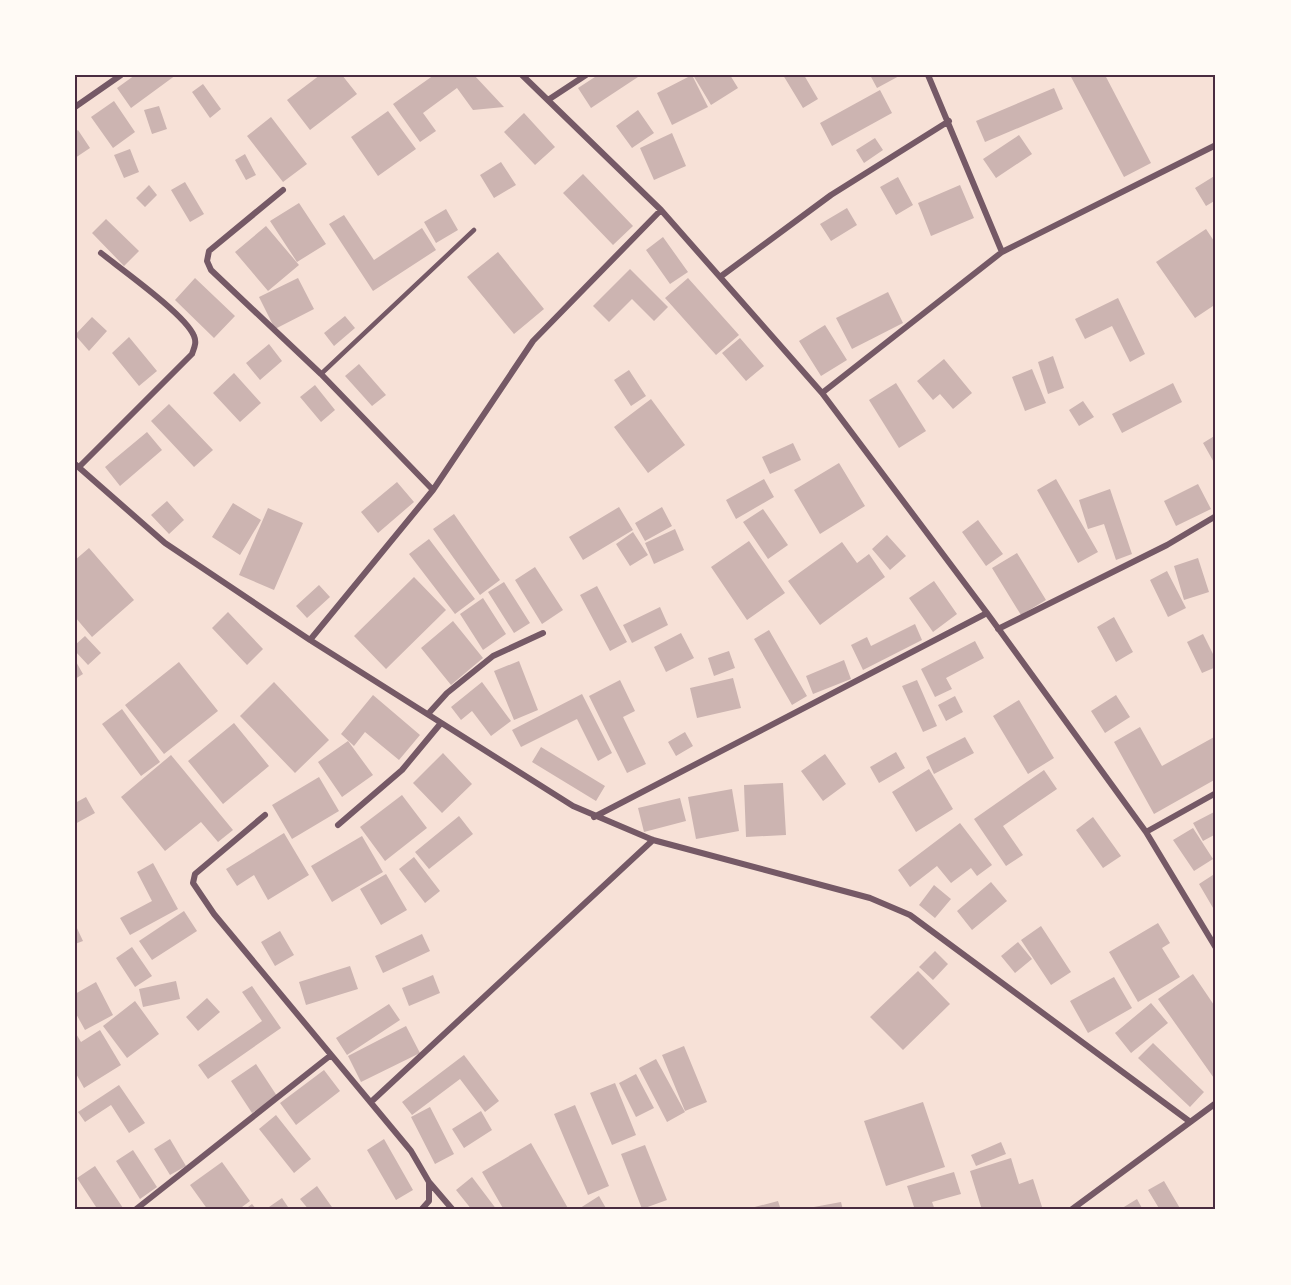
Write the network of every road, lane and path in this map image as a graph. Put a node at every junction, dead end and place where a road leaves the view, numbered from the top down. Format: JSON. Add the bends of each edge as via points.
{"nodes":[{"id":1,"x":121,"y":75,"type":"edge"},
{"id":2,"x":522,"y":75,"type":"edge"},
{"id":3,"x":586,"y":75,"type":"edge"},
{"id":4,"x":928,"y":75,"type":"edge"},
{"id":5,"x":548,"y":100,"type":"junction"},
{"id":6,"x":75,"y":107,"type":"edge"},
{"id":7,"x":949,"y":121,"type":"junction"},
{"id":8,"x":1216,"y":144,"type":"edge"},
{"id":9,"x":283,"y":190,"type":"dead end"},
{"id":10,"x":661,"y":210,"type":"junction"},
{"id":11,"x":474,"y":230,"type":"dead end"},
{"id":12,"x":1002,"y":252,"type":"junction"},
{"id":13,"x":101,"y":253,"type":"dead end"},
{"id":14,"x":720,"y":277,"type":"junction"},
{"id":15,"x":321,"y":374,"type":"junction"},
{"id":16,"x":822,"y":393,"type":"junction"},
{"id":17,"x":77,"y":466,"type":"edge"},
{"id":18,"x":433,"y":490,"type":"junction"},
{"id":19,"x":1216,"y":516,"type":"edge"},
{"id":20,"x":987,"y":613,"type":"junction"},
{"id":21,"x":998,"y":629,"type":"junction"},
{"id":22,"x":543,"y":633,"type":"dead end"},
{"id":23,"x":310,"y":640,"type":"junction"},
{"id":24,"x":428,"y":714,"type":"junction"},
{"id":25,"x":441,"y":723,"type":"junction"},
{"id":26,"x":1216,"y":793,"type":"edge"},
{"id":27,"x":265,"y":815,"type":"dead end"},
{"id":28,"x":594,"y":817,"type":"junction"},
{"id":29,"x":338,"y":825,"type":"dead end"},
{"id":30,"x":1146,"y":832,"type":"junction"},
{"id":31,"x":653,"y":840,"type":"junction"},
{"id":32,"x":1216,"y":948,"type":"edge"},
{"id":33,"x":332,"y":1055,"type":"junction"},
{"id":34,"x":370,"y":1102,"type":"junction"},
{"id":35,"x":1216,"y":1103,"type":"edge"},
{"id":36,"x":1189,"y":1121,"type":"junction"},
{"id":37,"x":429,"y":1182,"type":"junction"},
{"id":38,"x":135,"y":1210,"type":"edge"},
{"id":39,"x":421,"y":1210,"type":"edge"},
{"id":40,"x":453,"y":1210,"type":"edge"},
{"id":41,"x":1071,"y":1210,"type":"edge"}],
"edges":[{"from":1,"to":6,"type":"street"},
{"from":2,"to":5,"type":"street"},
{"from":3,"to":5,"type":"street"},
{"from":4,"to":7,"type":"street"},
{"from":5,"to":10,"type":"street"},
{"from":7,"to":12,"type":"street"},
{"from":7,"to":14,"type":"street","via":[[831,195]]},
{"from":8,"to":12,"type":"street"},
{"from":9,"to":15,"type":"street","via":[[209,251],[207,261],[211,270]]},
{"from":10,"to":14,"type":"street"},
{"from":10,"to":18,"type":"street","via":[[533,341]]},
{"from":11,"to":15,"type":"lane"},
{"from":12,"to":16,"type":"street"},
{"from":13,"to":17,"type":"street","via":[[181,319],[194,333],[196,342],[192,354]]},
{"from":14,"to":16,"type":"street"},
{"from":15,"to":18,"type":"street"},
{"from":16,"to":20,"type":"street"},
{"from":17,"to":23,"type":"street","via":[[165,543]]},
{"from":18,"to":23,"type":"street"},
{"from":19,"to":21,"type":"street"},
{"from":20,"to":21,"type":"street"},
{"from":20,"to":28,"type":"street"},
{"from":21,"to":30,"type":"street"},
{"from":22,"to":24,"type":"street","via":[[493,656],[447,693]]},
{"from":23,"to":24,"type":"street"},
{"from":24,"to":25,"type":"street"},
{"from":25,"to":28,"type":"street"},
{"from":25,"to":29,"type":"street","via":[[402,770]]},
{"from":26,"to":30,"type":"street"},
{"from":27,"to":33,"type":"street","via":[[195,874],[193,883],[214,914]]},
{"from":28,"to":31,"type":"street"},
{"from":30,"to":32,"type":"street"},
{"from":31,"to":34,"type":"street"},
{"from":31,"to":36,"type":"street","via":[[870,897],[910,915]]},
{"from":33,"to":34,"type":"street"},
{"from":33,"to":38,"type":"street"},
{"from":34,"to":37,"type":"street","via":[[411,1151]]},
{"from":35,"to":36,"type":"street"},
{"from":36,"to":41,"type":"street"},
{"from":37,"to":39,"type":"street","via":[[429,1201]]},
{"from":37,"to":40,"type":"street"}]}
